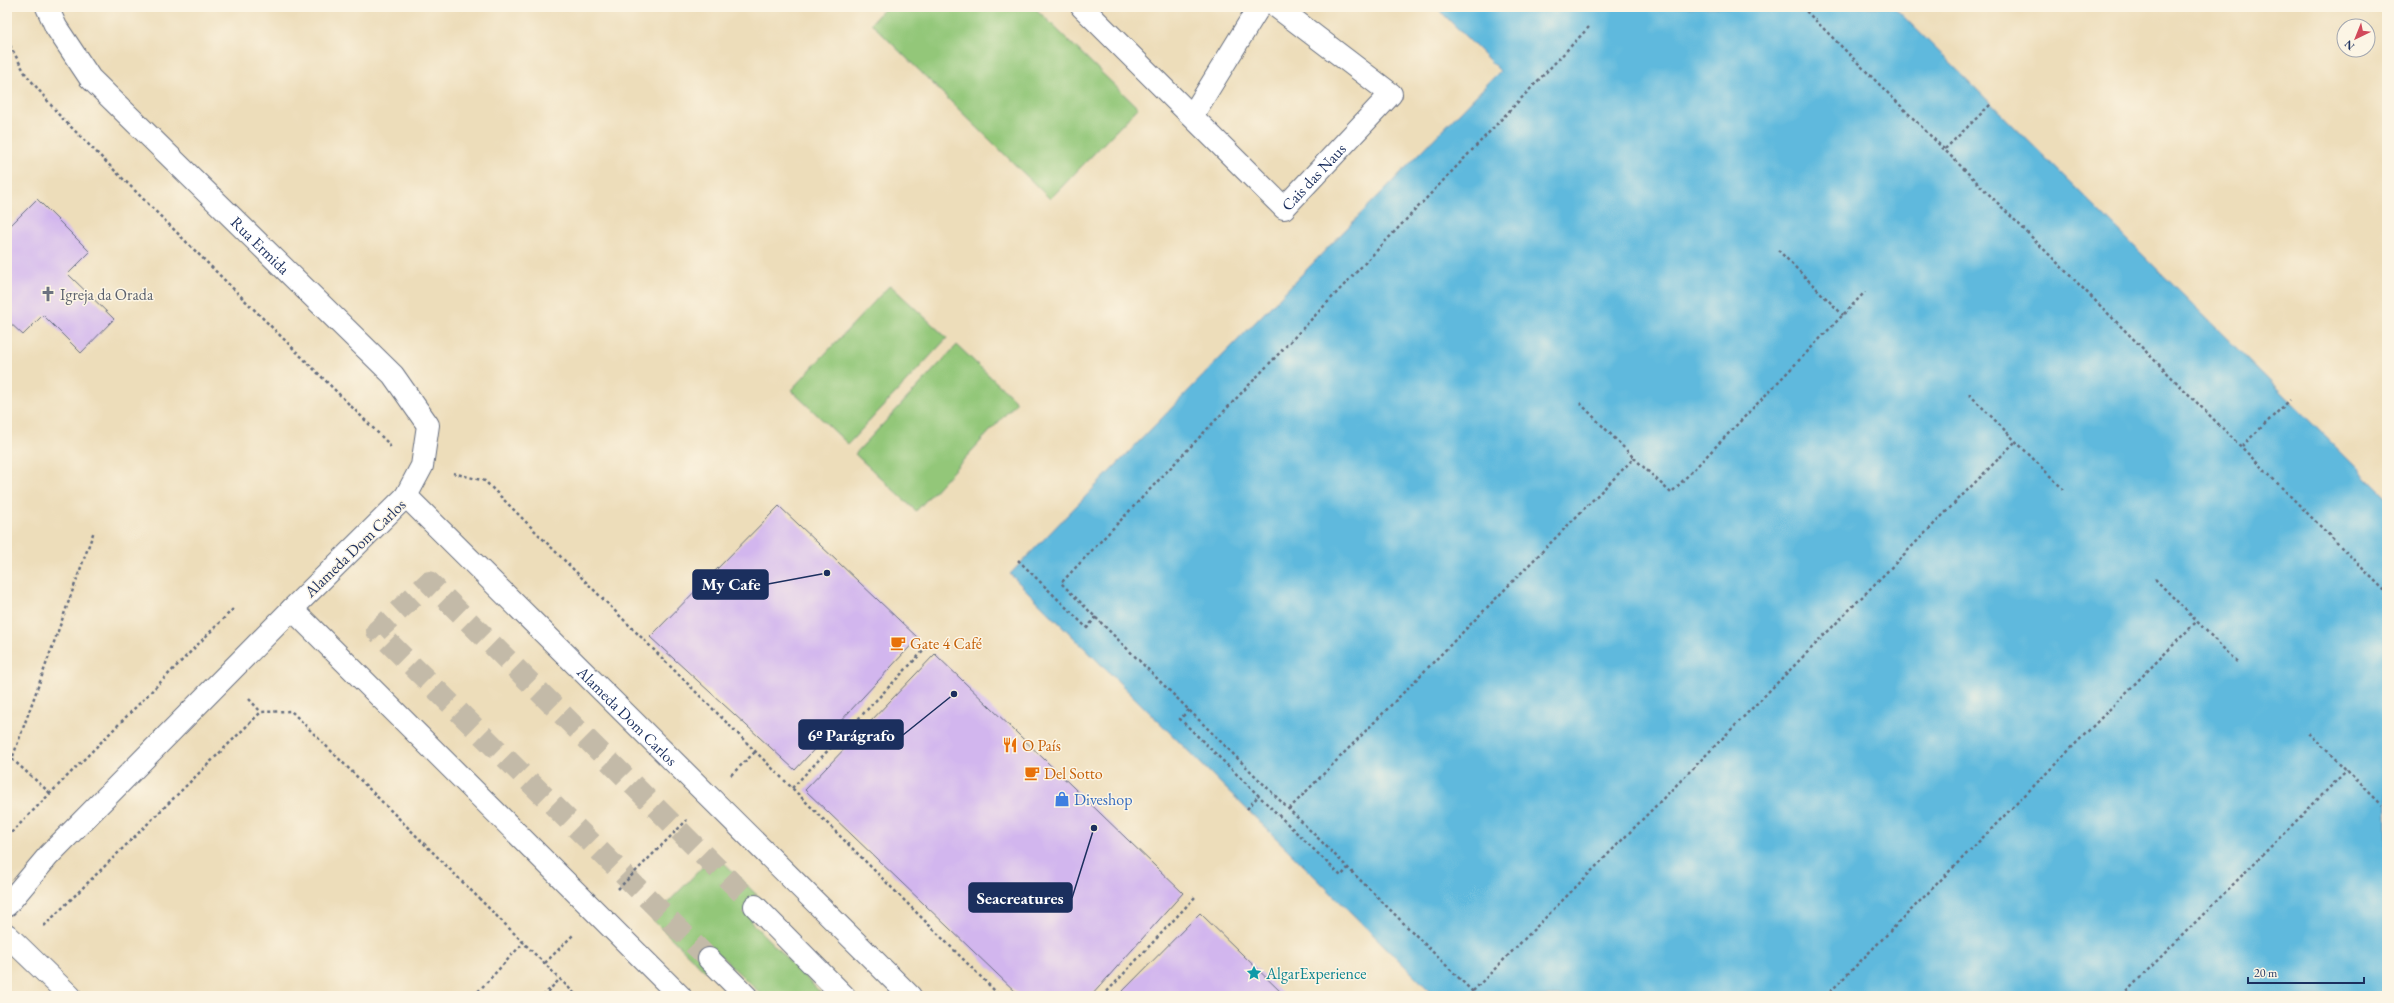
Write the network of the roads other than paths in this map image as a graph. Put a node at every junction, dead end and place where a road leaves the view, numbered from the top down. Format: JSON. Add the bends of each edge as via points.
{"nodes":[{"id":1,"x":47,"y":7,"type":"edge"},
{"id":2,"x":1082,"y":7,"type":"edge"},
{"id":3,"x":1259,"y":7,"type":"edge"},
{"id":4,"x":1277,"y":7,"type":"edge"},
{"id":5,"x":1192,"y":116,"type":"junction"},
{"id":6,"x":406,"y":496,"type":"junction"},
{"id":7,"x":292,"y":609,"type":"junction"},
{"id":8,"x":7,"y":905,"type":"edge"},
{"id":9,"x":755,"y":906,"type":"tunnel mouth"},
{"id":10,"x":7,"y":935,"type":"edge"},
{"id":11,"x":709,"y":959,"type":"tunnel mouth"},
{"id":12,"x":70,"y":996,"type":"edge"},
{"id":13,"x":680,"y":996,"type":"edge"},
{"id":14,"x":746,"y":996,"type":"edge"},
{"id":15,"x":844,"y":996,"type":"edge"},
{"id":16,"x":910,"y":996,"type":"edge"}],
"edges":[{"from":1,"to":6,"type":"street","name":"Rua Ermida","via":[[56,27],[90,78],[393,375],[428,425],[422,466]]},
{"from":2,"to":5,"type":"street","name":"Cais das Naus"},
{"from":3,"to":5,"type":"street"},
{"from":4,"to":5,"type":"street","name":"Cais das Naus","via":[[1391,94],[1284,208]]},
{"from":6,"to":7,"type":"street","name":"Alameda Dom Carlos"},
{"from":6,"to":16,"type":"street","name":"Alameda Dom Carlos"},
{"from":7,"to":8,"type":"street","via":[[49,855]]},
{"from":7,"to":13,"type":"street","name":"Alameda Dom Carlos"},
{"from":9,"to":15,"type":"street"},
{"from":10,"to":12,"type":"street"},
{"from":11,"to":14,"type":"street"}]}
